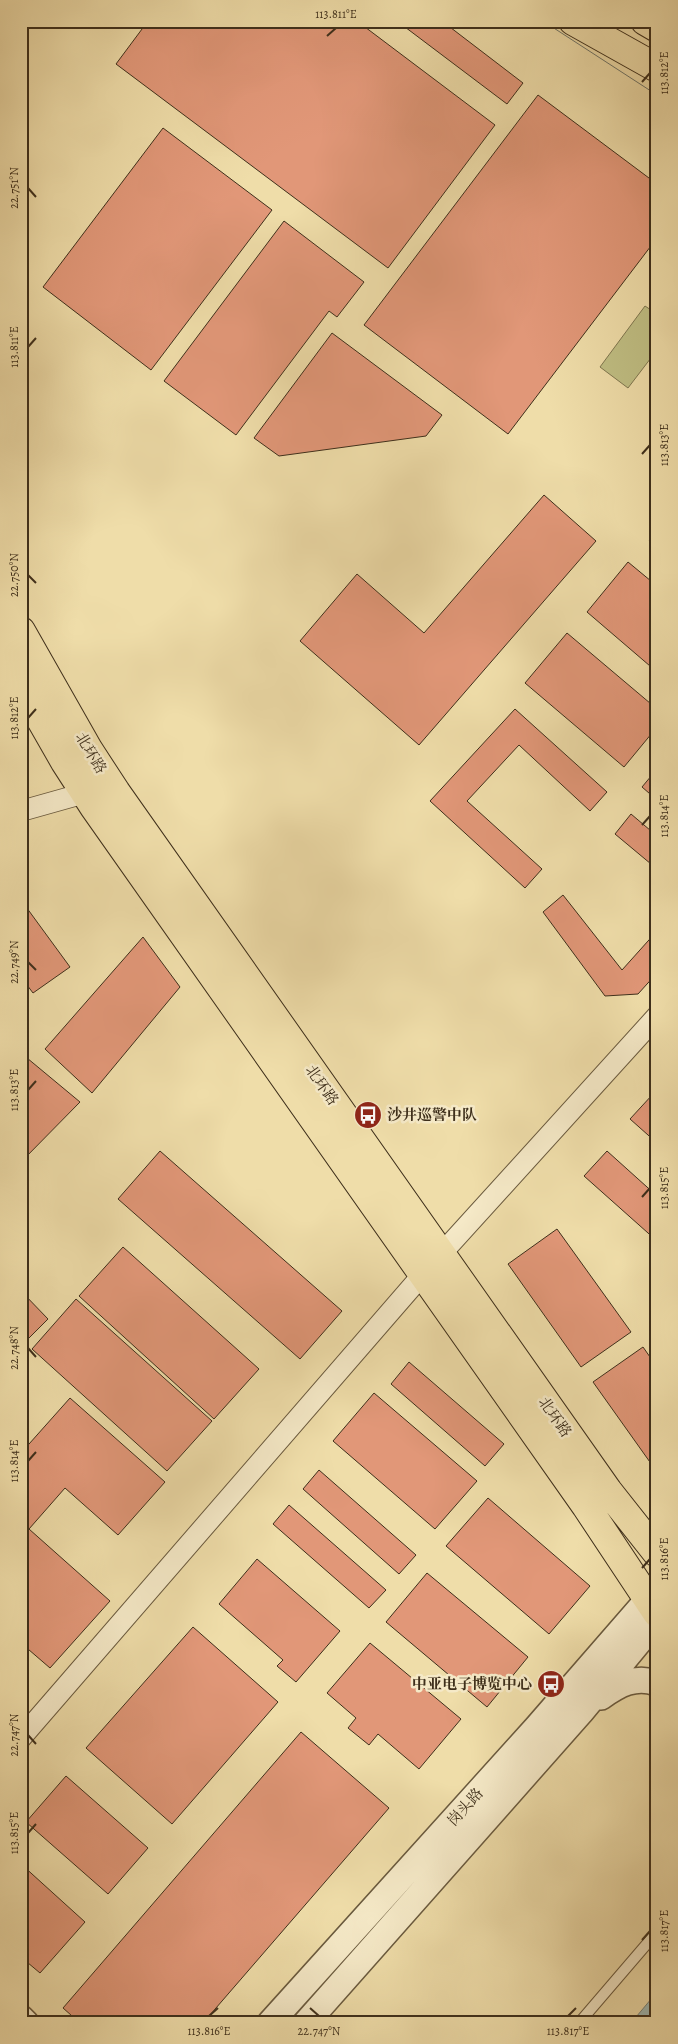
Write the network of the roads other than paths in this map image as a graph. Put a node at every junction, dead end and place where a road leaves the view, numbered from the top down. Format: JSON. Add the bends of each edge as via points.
{"nodes":[{"id":1,"x":572,"y":21,"type":"edge"},
{"id":2,"x":645,"y":21,"type":"edge"},
{"id":3,"x":657,"y":28,"type":"edge"},
{"id":4,"x":657,"y":68,"type":"edge"},
{"id":5,"x":21,"y":631,"type":"edge"},
{"id":6,"x":21,"y":685,"type":"edge"},
{"id":7,"x":85,"y":793,"type":"junction"},
{"id":8,"x":21,"y":811,"type":"edge"},
{"id":9,"x":657,"y":1016,"type":"edge"},
{"id":10,"x":442,"y":1255,"type":"junction"},
{"id":11,"x":423,"y":1274,"type":"junction"},
{"id":12,"x":657,"y":1553,"type":"edge"},
{"id":13,"x":654,"y":1605,"type":"edge"},
{"id":14,"x":657,"y":1682,"type":"edge"},
{"id":15,"x":580,"y":1712,"type":"junction"},
{"id":16,"x":21,"y":1738,"type":"edge"},
{"id":17,"x":657,"y":1932,"type":"edge"},
{"id":18,"x":21,"y":2018,"type":"edge"},
{"id":19,"x":26,"y":2023,"type":"edge"},
{"id":20,"x":270,"y":2023,"type":"edge"},
{"id":21,"x":306,"y":2023,"type":"edge"},
{"id":22,"x":579,"y":2023,"type":"edge"}],
"edges":[{"from":1,"to":4,"type":"main road"},
{"from":2,"to":3,"type":"main road"},
{"from":5,"to":10,"type":"main road","name":"北环路","via":[[116,792]]},
{"from":6,"to":7,"type":"main road","name":"北环路"},
{"from":7,"to":8,"type":"street"},
{"from":7,"to":11,"type":"main road","name":"北环路"},
{"from":9,"to":10,"type":"street"},
{"from":10,"to":11,"type":"street"},
{"from":10,"to":12,"type":"main road","name":"北环路","via":[[608,1491]]},
{"from":11,"to":13,"type":"main road","name":"北环路"},
{"from":11,"to":16,"type":"street"},
{"from":13,"to":15,"type":"street","name":"岗头路"},
{"from":13,"to":20,"type":"street","name":"岗头路","via":[[530,1734]]},
{"from":14,"to":15,"type":"street","via":[[636,1679],[618,1685]]},
{"from":15,"to":21,"type":"street","name":"岗头路"},
{"from":17,"to":22,"type":"lane"},
{"from":18,"to":19,"type":"street"}]}
